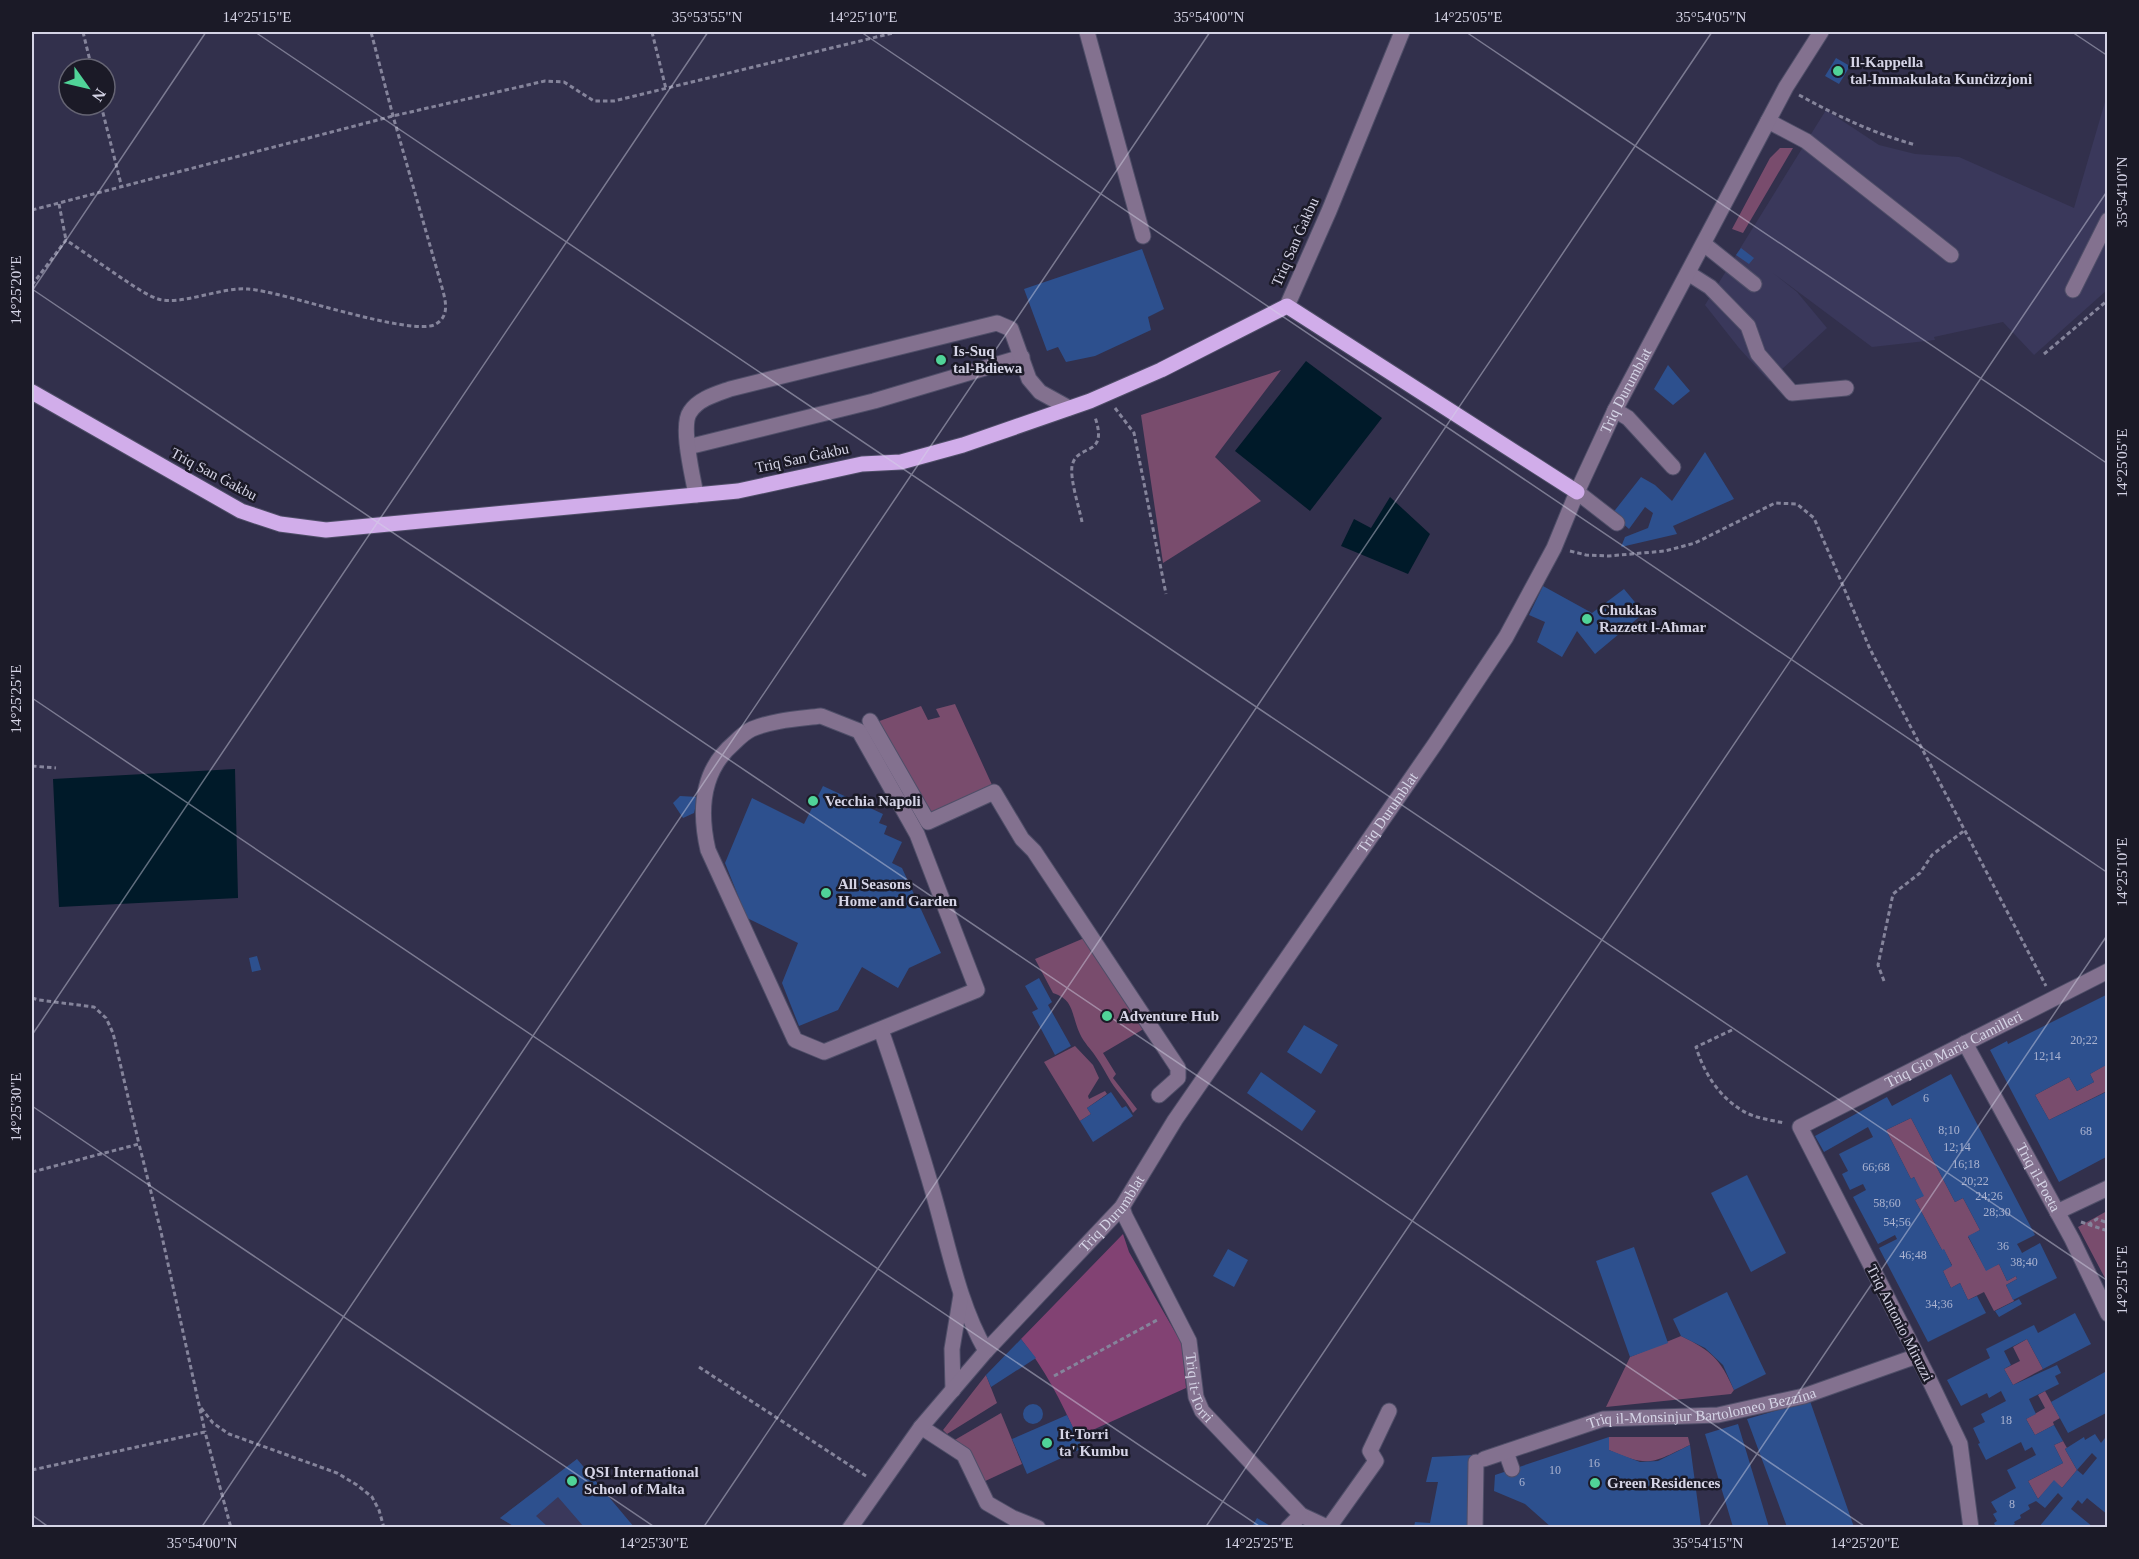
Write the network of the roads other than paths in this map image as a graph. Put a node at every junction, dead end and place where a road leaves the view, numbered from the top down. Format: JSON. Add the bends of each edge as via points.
{"nodes":[{"id":1,"x":1087,"y":32,"type":"edge"},
{"id":2,"x":1402,"y":32,"type":"edge"},
{"id":3,"x":1821,"y":32,"type":"edge"},
{"id":4,"x":1768,"y":121,"type":"junction"},
{"id":5,"x":2108,"y":220,"type":"edge"},
{"id":6,"x":1143,"y":236,"type":"dead end"},
{"id":7,"x":1704,"y":243,"type":"junction"},
{"id":8,"x":1951,"y":255,"type":"dead end"},
{"id":9,"x":1688,"y":273,"type":"junction"},
{"id":10,"x":1754,"y":284,"type":"dead end"},
{"id":11,"x":2073,"y":290,"type":"dead end"},
{"id":12,"x":1287,"y":306,"type":"junction"},
{"id":13,"x":1022,"y":357,"type":"junction"},
{"id":14,"x":1845,"y":388,"type":"dead end"},
{"id":15,"x":32,"y":392,"type":"edge"},
{"id":16,"x":1069,"y":408,"type":"junction"},
{"id":17,"x":1615,"y":410,"type":"junction"},
{"id":18,"x":688,"y":447,"type":"junction"},
{"id":19,"x":1673,"y":467,"type":"dead end"},
{"id":20,"x":1577,"y":492,"type":"junction"},
{"id":21,"x":696,"y":495,"type":"junction"},
{"id":22,"x":1617,"y":523,"type":"dead end"},
{"id":23,"x":870,"y":721,"type":"dead end"},
{"id":24,"x":2108,"y":970,"type":"edge"},
{"id":25,"x":881,"y":1030,"type":"junction"},
{"id":26,"x":1965,"y":1043,"type":"junction"},
{"id":27,"x":1159,"y":1095,"type":"dead end"},
{"id":28,"x":1800,"y":1127,"type":"joint"},
{"id":29,"x":2108,"y":1188,"type":"edge"},
{"id":30,"x":1122,"y":1207,"type":"junction"},
{"id":31,"x":2057,"y":1212,"type":"junction"},
{"id":32,"x":961,"y":1292,"type":"junction"},
{"id":33,"x":2108,"y":1314,"type":"edge"},
{"id":34,"x":986,"y":1351,"type":"junction"},
{"id":35,"x":1917,"y":1356,"type":"junction"},
{"id":36,"x":953,"y":1390,"type":"junction"},
{"id":37,"x":1389,"y":1411,"type":"dead end"},
{"id":38,"x":921,"y":1427,"type":"junction"},
{"id":39,"x":1506,"y":1452,"type":"junction"},
{"id":40,"x":1512,"y":1469,"type":"dead end"},
{"id":41,"x":1301,"y":1515,"type":"junction"},
{"id":42,"x":850,"y":1527,"type":"edge"},
{"id":43,"x":1038,"y":1527,"type":"edge"},
{"id":44,"x":1288,"y":1527,"type":"edge"},
{"id":45,"x":1329,"y":1527,"type":"edge"},
{"id":46,"x":1475,"y":1527,"type":"edge"},
{"id":47,"x":1968,"y":1527,"type":"edge"}],
"edges":[{"from":1,"to":6,"type":"street"},
{"from":2,"to":12,"type":"street","name":"Triq San Ġakbu"},
{"from":3,"to":4,"type":"street","name":"Triq Durumblat"},
{"from":4,"to":7,"type":"street","name":"Triq Durumblat"},
{"from":4,"to":8,"type":"street","via":[[1806,141]]},
{"from":5,"to":11,"type":"street"},
{"from":7,"to":9,"type":"street","name":"Triq Durumblat"},
{"from":7,"to":10,"type":"street"},
{"from":9,"to":14,"type":"street","via":[[1710,287],[1748,326],[1758,354],[1792,393]]},
{"from":9,"to":17,"type":"street","name":"Triq Durumblat"},
{"from":12,"to":16,"type":"main road","name":"Triq San Ġakbu","via":[[1161,370]]},
{"from":12,"to":20,"type":"main road"},
{"from":13,"to":16,"type":"street","via":[[1029,379],[1040,392]]},
{"from":13,"to":18,"type":"street","via":[[874,401]]},
{"from":13,"to":18,"type":"street","via":[[1011,329],[996,323],[730,389],[701,400],[689,413]]},
{"from":15,"to":21,"type":"main road","name":"Triq San Ġakbu","via":[[208,494],[280,524],[326,530]]},
{"from":16,"to":21,"type":"main road","name":"Triq San Ġakbu","via":[[901,462],[862,464],[738,491]]},
{"from":17,"to":19,"type":"street","via":[[1628,418]]},
{"from":17,"to":20,"type":"street","name":"Triq Durumblat"},
{"from":18,"to":21,"type":"street"},
{"from":20,"to":22,"type":"street"},
{"from":20,"to":30,"type":"street","name":"Triq Durumblat","via":[[1554,548],[1506,638],[1175,1120]]},
{"from":23,"to":27,"type":"street","via":[[928,822],[994,792],[1178,1068],[1178,1078]]},
{"from":24,"to":26,"type":"street","name":"Triq Gio Maria Camilleri"},
{"from":25,"to":25,"type":"street","via":[[824,1052],[795,1040],[708,850],[702,825],[706,784],[723,753],[749,729],[780,720],[821,716],[859,730],[917,834],[977,990]]},
{"from":25,"to":32,"type":"street","via":[[919,1144]]},
{"from":26,"to":28,"type":"street","name":"Triq Gio Maria Camilleri"},
{"from":26,"to":31,"type":"street","name":"Triq il-Poeta"},
{"from":28,"to":35,"type":"street","name":"Triq Antonio Miruzzi"},
{"from":29,"to":31,"type":"street"},
{"from":30,"to":34,"type":"street","name":"Triq Durumblat"},
{"from":30,"to":41,"type":"street","name":"Triq it-Torri","via":[[1189,1341],[1196,1396],[1202,1411]]},
{"from":31,"to":33,"type":"street","name":"Triq il-Poeta"},
{"from":32,"to":34,"type":"street"},
{"from":32,"to":36,"type":"street","via":[[952,1349]]},
{"from":34,"to":36,"type":"street","name":"Triq Durumblat"},
{"from":35,"to":39,"type":"street","name":"Triq il-Monsinjur Bartolomeo Bezzina","via":[[1804,1396],[1718,1415],[1603,1419]]},
{"from":35,"to":47,"type":"street","name":"Triq Antonio Miruzzi","via":[[1960,1444]]},
{"from":36,"to":38,"type":"street","name":"Triq Durumblat"},
{"from":37,"to":45,"type":"street","via":[[1370,1451],[1376,1461]]},
{"from":38,"to":42,"type":"street","name":"Triq Durumblat"},
{"from":38,"to":43,"type":"street","via":[[964,1455],[987,1503]]},
{"from":39,"to":40,"type":"street"},
{"from":39,"to":46,"type":"street","name":"Triq il-Monsinjur Bartolomeo Bezzina","via":[[1480,1460]]},
{"from":41,"to":44,"type":"street"},
{"from":41,"to":45,"type":"street","name":"Triq it-Torri"}]}
